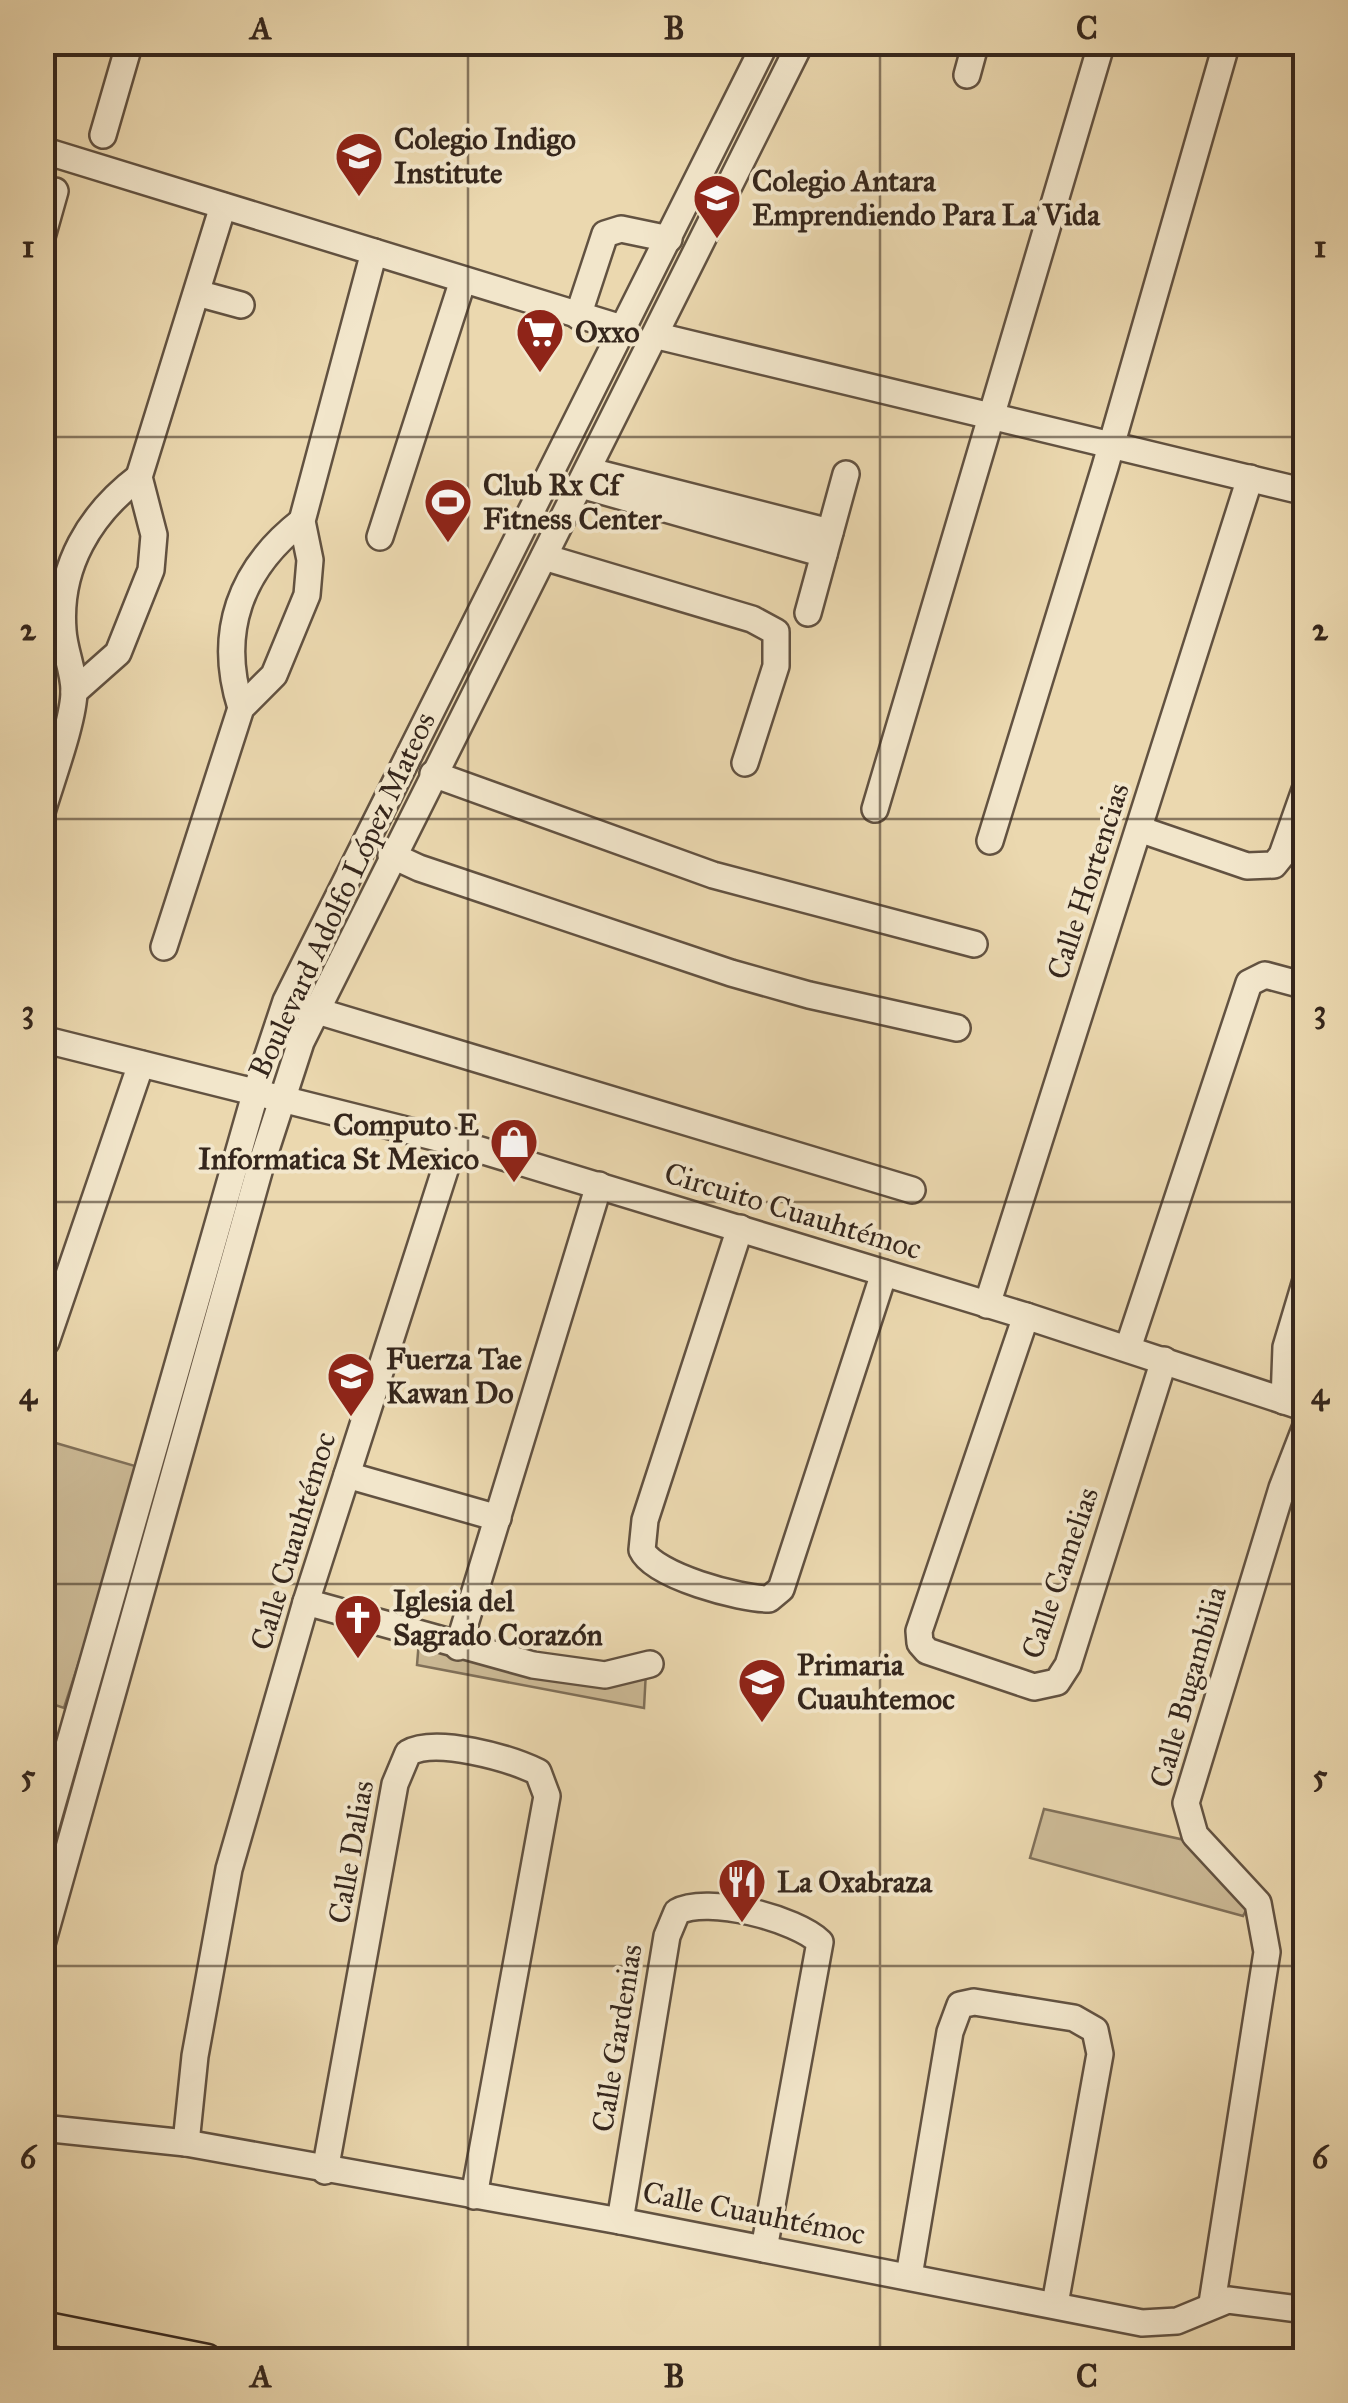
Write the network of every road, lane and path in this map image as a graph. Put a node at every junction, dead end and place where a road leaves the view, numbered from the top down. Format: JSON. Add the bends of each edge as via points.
{"nodes":[{"id":1,"x":130,"y":42,"type":"edge"},
{"id":2,"x":766,"y":42,"type":"edge"},
{"id":3,"x":802,"y":42,"type":"edge"},
{"id":4,"x":976,"y":42,"type":"edge"},
{"id":5,"x":1102,"y":42,"type":"edge"},
{"id":6,"x":1226,"y":42,"type":"edge"},
{"id":7,"x":966,"y":75,"type":"dead end"},
{"id":8,"x":103,"y":134,"type":"dead end"},
{"id":9,"x":42,"y":150,"type":"edge"},
{"id":10,"x":55,"y":192,"type":"dead end"},
{"id":11,"x":223,"y":206,"type":"junction"},
{"id":12,"x":42,"y":237,"type":"edge"},
{"id":13,"x":669,"y":240,"type":"junction"},
{"id":14,"x":374,"y":252,"type":"junction"},
{"id":15,"x":462,"y":280,"type":"junction"},
{"id":16,"x":196,"y":293,"type":"junction"},
{"id":17,"x":241,"y":306,"type":"dead end"},
{"id":18,"x":578,"y":316,"type":"junction"},
{"id":19,"x":625,"y":329,"type":"junction"},
{"id":20,"x":658,"y":336,"type":"junction"},
{"id":21,"x":992,"y":415,"type":"junction"},
{"id":22,"x":1112,"y":444,"type":"junction"},
{"id":23,"x":846,"y":474,"type":"dead end"},
{"id":24,"x":139,"y":477,"type":"junction"},
{"id":25,"x":585,"y":478,"type":"junction"},
{"id":26,"x":1250,"y":478,"type":"junction"},
{"id":27,"x":1306,"y":492,"type":"edge"},
{"id":28,"x":302,"y":522,"type":"junction"},
{"id":29,"x":380,"y":537,"type":"dead end"},
{"id":30,"x":827,"y":543,"type":"junction"},
{"id":31,"x":544,"y":557,"type":"junction"},
{"id":32,"x":808,"y":613,"type":"dead end"},
{"id":33,"x":74,"y":692,"type":"junction"},
{"id":34,"x":241,"y":708,"type":"junction"},
{"id":35,"x":745,"y":763,"type":"dead end"},
{"id":36,"x":433,"y":774,"type":"junction"},
{"id":37,"x":1306,"y":787,"type":"edge"},
{"id":38,"x":875,"y":809,"type":"dead end"},
{"id":39,"x":42,"y":812,"type":"edge"},
{"id":40,"x":1139,"y":830,"type":"junction"},
{"id":41,"x":990,"y":842,"type":"dead end"},
{"id":42,"x":391,"y":855,"type":"junction"},
{"id":43,"x":974,"y":944,"type":"dead end"},
{"id":44,"x":164,"y":947,"type":"dead end"},
{"id":45,"x":1306,"y":986,"type":"edge"},
{"id":46,"x":286,"y":1001,"type":"junction"},
{"id":47,"x":316,"y":1011,"type":"junction"},
{"id":48,"x":957,"y":1028,"type":"dead end"},
{"id":49,"x":42,"y":1039,"type":"edge"},
{"id":50,"x":142,"y":1064,"type":"junction"},
{"id":51,"x":268,"y":1094,"type":"junction"},
{"id":52,"x":454,"y":1142,"type":"junction"},
{"id":53,"x":599,"y":1186,"type":"junction"},
{"id":54,"x":912,"y":1190,"type":"dead end"},
{"id":55,"x":740,"y":1228,"type":"junction"},
{"id":56,"x":884,"y":1273,"type":"junction"},
{"id":57,"x":1306,"y":1280,"type":"edge"},
{"id":58,"x":986,"y":1305,"type":"junction"},
{"id":59,"x":1026,"y":1316,"type":"junction"},
{"id":60,"x":46,"y":1342,"type":"dead end"},
{"id":61,"x":1128,"y":1348,"type":"junction"},
{"id":62,"x":1164,"y":1360,"type":"junction"},
{"id":63,"x":1295,"y":1405,"type":"edge"},
{"id":64,"x":1306,"y":1426,"type":"edge"},
{"id":65,"x":347,"y":1476,"type":"junction"},
{"id":66,"x":498,"y":1518,"type":"junction"},
{"id":67,"x":306,"y":1602,"type":"junction"},
{"id":68,"x":109,"y":1610,"type":"junction"},
{"id":69,"x":136,"y":1620,"type":"junction"},
{"id":70,"x":458,"y":1647,"type":"junction"},
{"id":71,"x":650,"y":1664,"type":"dead end"},
{"id":72,"x":42,"y":1840,"type":"edge"},
{"id":73,"x":42,"y":1944,"type":"edge"},
{"id":74,"x":42,"y":2128,"type":"edge"},
{"id":75,"x":186,"y":2143,"type":"junction"},
{"id":76,"x":325,"y":2171,"type":"junction"},
{"id":77,"x":474,"y":2196,"type":"junction"},
{"id":78,"x":620,"y":2221,"type":"junction"},
{"id":79,"x":764,"y":2248,"type":"junction"},
{"id":80,"x":909,"y":2276,"type":"junction"},
{"id":81,"x":1055,"y":2304,"type":"junction"},
{"id":82,"x":1212,"y":2304,"type":"junction"},
{"id":83,"x":1306,"y":2310,"type":"edge"},
{"id":84,"x":42,"y":2327,"type":"edge"},
{"id":85,"x":208,"y":2360,"type":"edge"}],
"edges":[{"from":1,"to":8,"type":"street"},
{"from":2,"to":13,"type":"street","name":"Boulevard Adolfo López Mateos"},
{"from":3,"to":20,"type":"street","name":"Boulevard Adolfo López Mateos"},
{"from":4,"to":7,"type":"street"},
{"from":5,"to":21,"type":"street"},
{"from":6,"to":22,"type":"street"},
{"from":9,"to":11,"type":"street"},
{"from":10,"to":12,"type":"street"},
{"from":11,"to":14,"type":"street"},
{"from":11,"to":16,"type":"street"},
{"from":13,"to":18,"type":"street","via":[[622,229],[605,234]]},
{"from":13,"to":19,"type":"street","name":"Boulevard Adolfo López Mateos"},
{"from":14,"to":15,"type":"street"},
{"from":14,"to":28,"type":"street"},
{"from":15,"to":18,"type":"street"},
{"from":15,"to":29,"type":"street"},
{"from":16,"to":17,"type":"street"},
{"from":16,"to":24,"type":"street"},
{"from":18,"to":19,"type":"street"},
{"from":19,"to":46,"type":"street","name":"Boulevard Adolfo López Mateos"},
{"from":20,"to":21,"type":"street"},
{"from":20,"to":25,"type":"street","name":"Boulevard Adolfo López Mateos"},
{"from":21,"to":22,"type":"street"},
{"from":21,"to":38,"type":"street"},
{"from":22,"to":26,"type":"street"},
{"from":22,"to":41,"type":"street"},
{"from":23,"to":30,"type":"street"},
{"from":24,"to":33,"type":"street","via":[[92,520],[68,578],[62,632]]},
{"from":24,"to":33,"type":"street","via":[[154,535],[152,570],[118,653]]},
{"from":25,"to":30,"type":"street"},
{"from":25,"to":31,"type":"street","name":"Boulevard Adolfo López Mateos"},
{"from":26,"to":27,"type":"street"},
{"from":26,"to":40,"type":"street","name":"Calle Hortencias"},
{"from":28,"to":34,"type":"street","via":[[310,560],[307,594],[274,675]]},
{"from":28,"to":34,"type":"street","via":[[270,546],[237,615],[230,649]]},
{"from":30,"to":32,"type":"street"},
{"from":31,"to":35,"type":"street","via":[[776,632],[776,666]]},
{"from":31,"to":36,"type":"street","name":"Boulevard Adolfo López Mateos"},
{"from":33,"to":39,"type":"street"},
{"from":34,"to":44,"type":"street"},
{"from":36,"to":42,"type":"street","name":"Boulevard Adolfo López Mateos"},
{"from":36,"to":43,"type":"street","via":[[712,875]]},
{"from":37,"to":40,"type":"street","via":[[1274,865],[1247,866]]},
{"from":40,"to":58,"type":"street","name":"Calle Hortencias"},
{"from":42,"to":47,"type":"street","name":"Boulevard Adolfo López Mateos"},
{"from":42,"to":48,"type":"street","via":[[731,973]]},
{"from":45,"to":61,"type":"street","via":[[1265,975],[1249,983]]},
{"from":46,"to":47,"type":"street"},
{"from":46,"to":51,"type":"street","name":"Boulevard Adolfo López Mateos"},
{"from":47,"to":51,"type":"street","name":"Boulevard Adolfo López Mateos"},
{"from":47,"to":54,"type":"street"},
{"from":49,"to":50,"type":"street"},
{"from":50,"to":51,"type":"street"},
{"from":50,"to":60,"type":"street"},
{"from":51,"to":52,"type":"street","name":"Circuito Cuauhtémoc"},
{"from":51,"to":68,"type":"street","name":"Boulevard Adolfo López Mateos"},
{"from":51,"to":69,"type":"street","name":"Boulevard Adolfo López Mateos"},
{"from":52,"to":53,"type":"street","name":"Circuito Cuauhtémoc"},
{"from":52,"to":65,"type":"street","name":"Calle Cuauhtémoc"},
{"from":53,"to":55,"type":"street","name":"Circuito Cuauhtémoc"},
{"from":53,"to":66,"type":"street"},
{"from":55,"to":56,"type":"street","name":"Circuito Cuauhtémoc"},
{"from":55,"to":56,"type":"street","via":[[646,1520],[642,1550],[660,1570],[744,1596],[770,1599],[781,1590]]},
{"from":56,"to":58,"type":"street","name":"Circuito Cuauhtémoc"},
{"from":57,"to":63,"type":"street","via":[[1286,1347]]},
{"from":58,"to":59,"type":"street","name":"Circuito Cuauhtémoc"},
{"from":59,"to":61,"type":"street","name":"Circuito Cuauhtémoc"},
{"from":59,"to":62,"type":"street","name":"Calle Camelias","via":[[920,1644],[1034,1687],[1057,1682],[1068,1665]]},
{"from":61,"to":62,"type":"street","name":"Circuito Cuauhtémoc"},
{"from":62,"to":63,"type":"street","name":"Circuito Cuauhtémoc"},
{"from":64,"to":82,"type":"street","name":"Calle Bugambilia","via":[[1186,1803],[1195,1835],[1258,1903],[1267,1952]]},
{"from":65,"to":66,"type":"street"},
{"from":65,"to":67,"type":"street","name":"Calle Cuauhtémoc"},
{"from":66,"to":70,"type":"street"},
{"from":67,"to":70,"type":"street"},
{"from":67,"to":75,"type":"street","name":"Calle Cuauhtémoc","via":[[229,1869]]},
{"from":68,"to":69,"type":"street"},
{"from":68,"to":72,"type":"street","name":"Boulevard Adolfo López Mateos"},
{"from":69,"to":73,"type":"street","name":"Boulevard Adolfo López Mateos"},
{"from":70,"to":71,"type":"street","via":[[605,1676]]},
{"from":74,"to":75,"type":"street","name":"Calle Cuauhtémoc"},
{"from":75,"to":76,"type":"street","name":"Calle Cuauhtémoc"},
{"from":76,"to":77,"type":"street","name":"Calle Cuauhtémoc"},
{"from":76,"to":77,"type":"street","name":"Calle Dalias","via":[[396,1784],[408,1753],[434,1746],[522,1764],[538,1772],[547,1796]]},
{"from":77,"to":78,"type":"street","name":"Calle Cuauhtémoc"},
{"from":78,"to":79,"type":"street","name":"Calle Cuauhtémoc"},
{"from":78,"to":79,"type":"street","name":"Calle Gardenias","via":[[667,1936],[678,1912],[703,1904],[795,1924],[820,1942]]},
{"from":79,"to":80,"type":"street","name":"Calle Cuauhtémoc"},
{"from":80,"to":81,"type":"street","name":"Calle Cuauhtémoc"},
{"from":80,"to":81,"type":"street","via":[[950,2032],[960,2006],[974,2002],[1074,2018],[1095,2030],[1100,2054]]},
{"from":81,"to":82,"type":"street","name":"Calle Cuauhtémoc","via":[[1159,2324]]},
{"from":82,"to":83,"type":"street","name":"Calle Cuauhtémoc","via":[[1243,2300]]},
{"from":84,"to":85,"type":"main road"}]}
